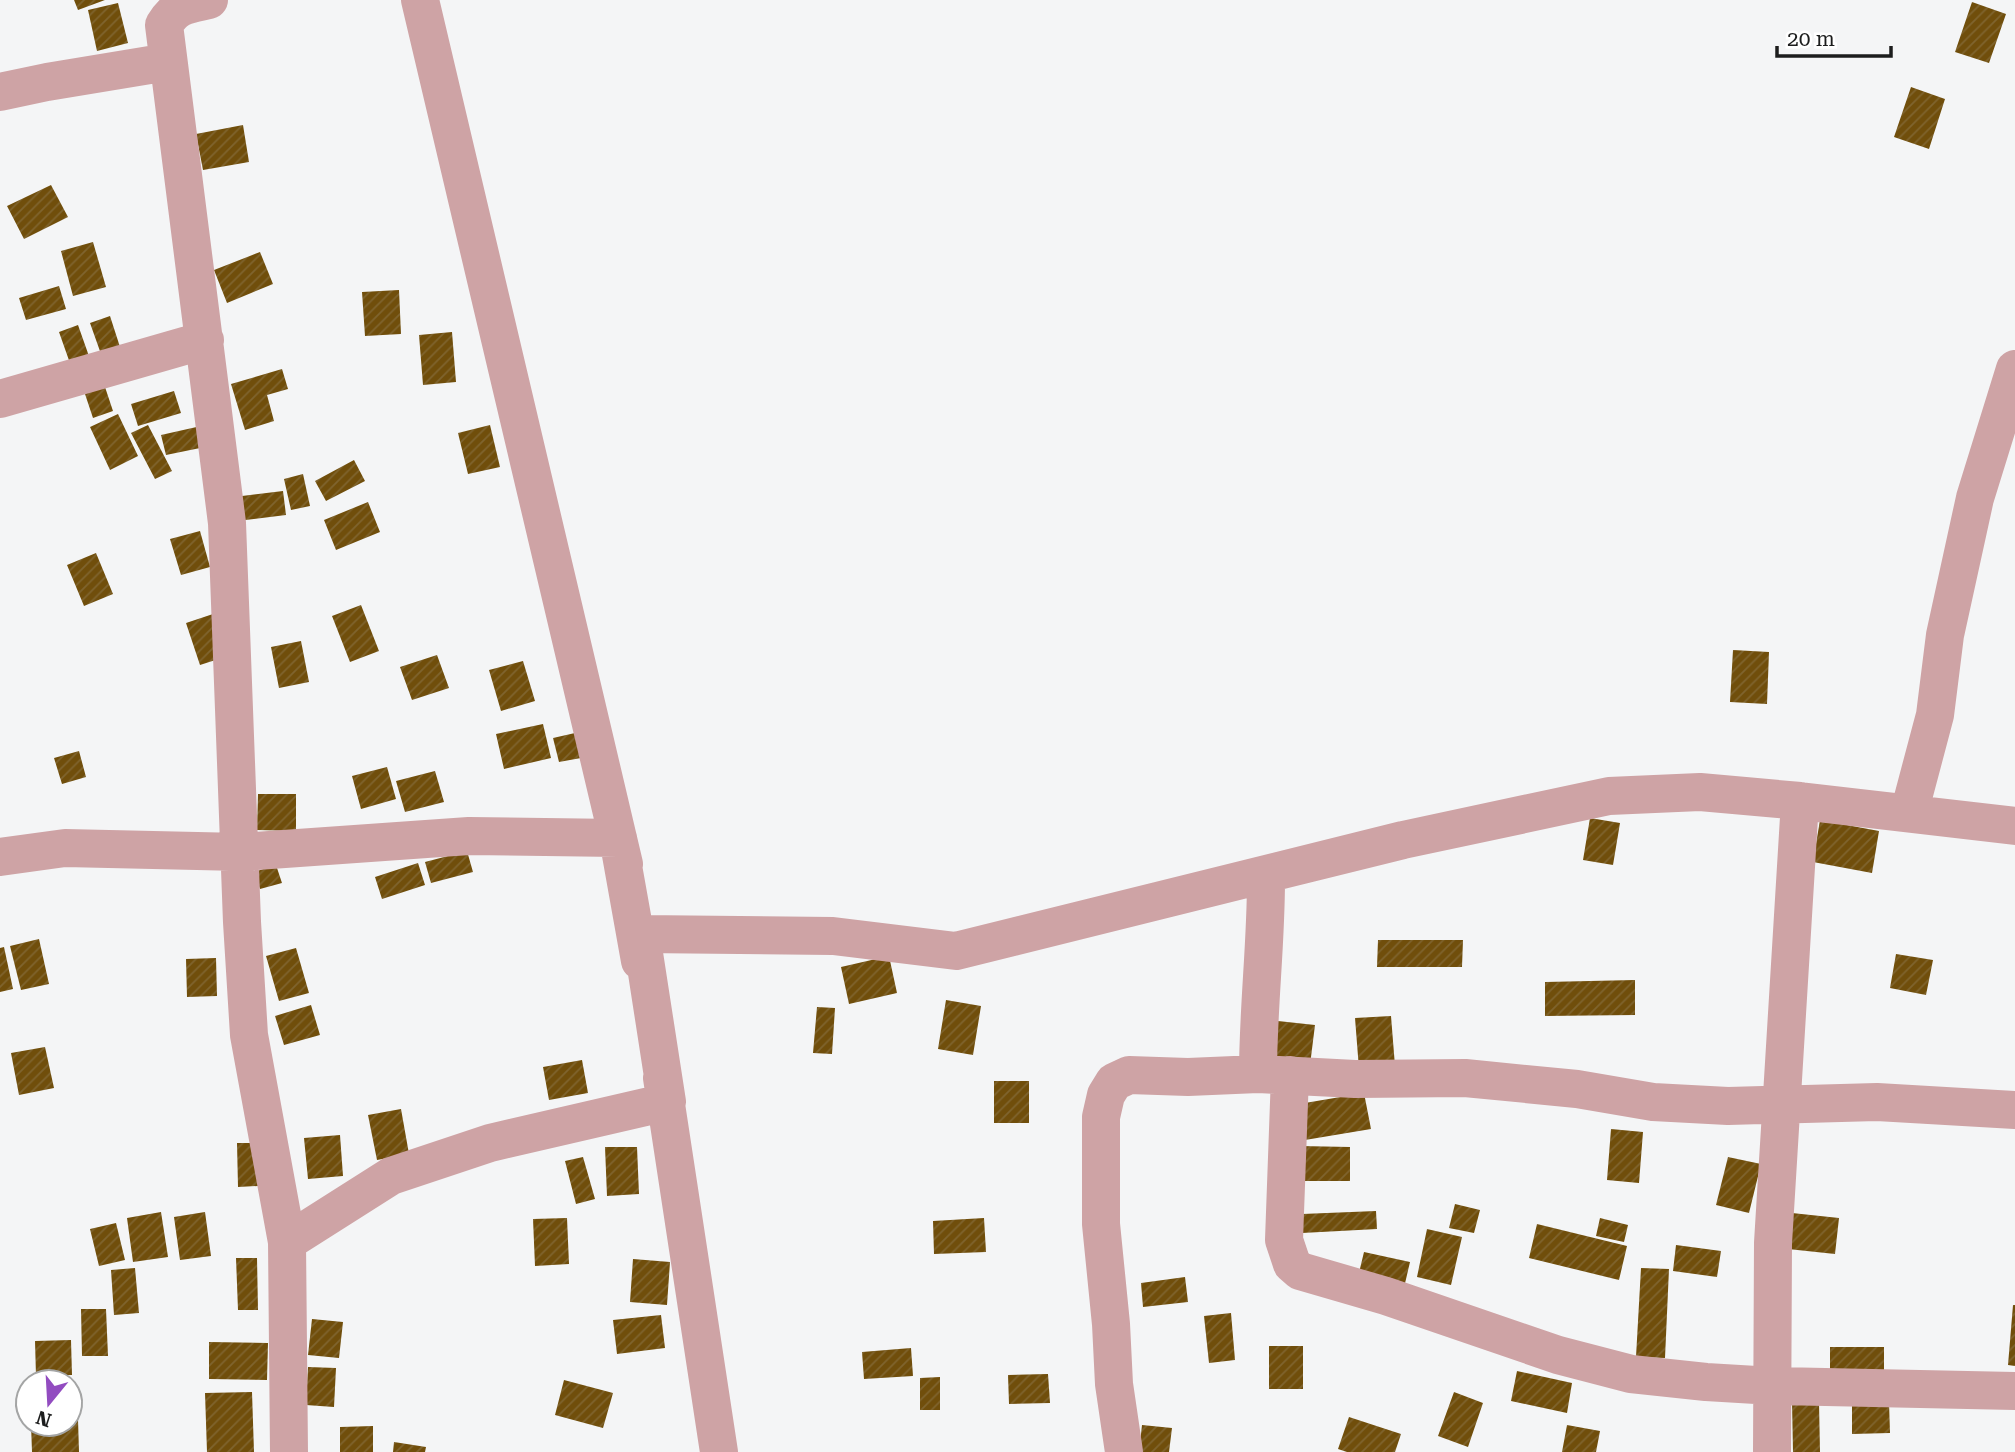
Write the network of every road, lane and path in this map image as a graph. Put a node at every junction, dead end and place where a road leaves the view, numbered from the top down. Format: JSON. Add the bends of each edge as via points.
{"nodes":[{"id":1,"x":209,"y":0,"type":"edge"},
{"id":2,"x":420,"y":0,"type":"edge"},
{"id":3,"x":168,"y":62,"type":"junction"},
{"id":4,"x":0,"y":92,"type":"edge"},
{"id":5,"x":205,"y":340,"type":"junction"},
{"id":6,"x":2015,"y":369,"type":"edge"},
{"id":7,"x":0,"y":399,"type":"edge"},
{"id":8,"x":1800,"y":801,"type":"junction"},
{"id":9,"x":1909,"y":813,"type":"junction"},
{"id":10,"x":2015,"y":826,"type":"edge"},
{"id":11,"x":618,"y":838,"type":"junction"},
{"id":12,"x":241,"y":852,"type":"junction"},
{"id":13,"x":0,"y":858,"type":"edge"},
{"id":14,"x":1268,"y":875,"type":"junction"},
{"id":15,"x":641,"y":934,"type":"junction"},
{"id":16,"x":1274,"y":1074,"type":"junction"},
{"id":17,"x":667,"y":1102,"type":"junction"},
{"id":18,"x":1783,"y":1105,"type":"junction"},
{"id":19,"x":2015,"y":1110,"type":"edge"},
{"id":20,"x":287,"y":1241,"type":"junction"},
{"id":21,"x":1773,"y":1386,"type":"junction"},
{"id":22,"x":2015,"y":1391,"type":"edge"},
{"id":23,"x":289,"y":1452,"type":"edge"},
{"id":24,"x":719,"y":1452,"type":"edge"},
{"id":25,"x":1124,"y":1452,"type":"edge"},
{"id":26,"x":1772,"y":1452,"type":"edge"}],
"edges":[{"from":1,"to":3,"type":"street","via":[[171,13],[164,25]]},
{"from":2,"to":11,"type":"street"},
{"from":3,"to":4,"type":"street"},
{"from":3,"to":5,"type":"street"},
{"from":5,"to":7,"type":"street"},
{"from":5,"to":12,"type":"street","via":[[228,523]]},
{"from":6,"to":9,"type":"street","via":[[1975,498],[1945,635],[1935,715]]},
{"from":8,"to":9,"type":"street"},
{"from":8,"to":14,"type":"street","via":[[1700,792],[1609,796],[1416,837]]},
{"from":8,"to":18,"type":"street"},
{"from":9,"to":10,"type":"street"},
{"from":11,"to":12,"type":"street","via":[[470,836]]},
{"from":11,"to":15,"type":"street"},
{"from":11,"to":17,"type":"street"},
{"from":12,"to":13,"type":"street","via":[[65,848]]},
{"from":12,"to":20,"type":"street","via":[[249,1035]]},
{"from":14,"to":15,"type":"street","via":[[956,951],[833,936]]},
{"from":14,"to":16,"type":"street","via":[[1266,932]]},
{"from":15,"to":17,"type":"street"},
{"from":16,"to":18,"type":"street","via":[[1367,1080],[1465,1077],[1653,1102]]},
{"from":16,"to":21,"type":"street","via":[[1284,1240],[1292,1264],[1300,1271],[1631,1374]]},
{"from":16,"to":25,"type":"street","via":[[1129,1075],[1114,1082],[1106,1095],[1101,1117],[1101,1224]]},
{"from":17,"to":20,"type":"street","via":[[489,1143],[391,1176]]},
{"from":17,"to":24,"type":"street"},
{"from":18,"to":19,"type":"street","via":[[1877,1102]]},
{"from":18,"to":21,"type":"street","via":[[1773,1242]]},
{"from":20,"to":23,"type":"street"},
{"from":21,"to":22,"type":"street"},
{"from":21,"to":26,"type":"street"}]}
